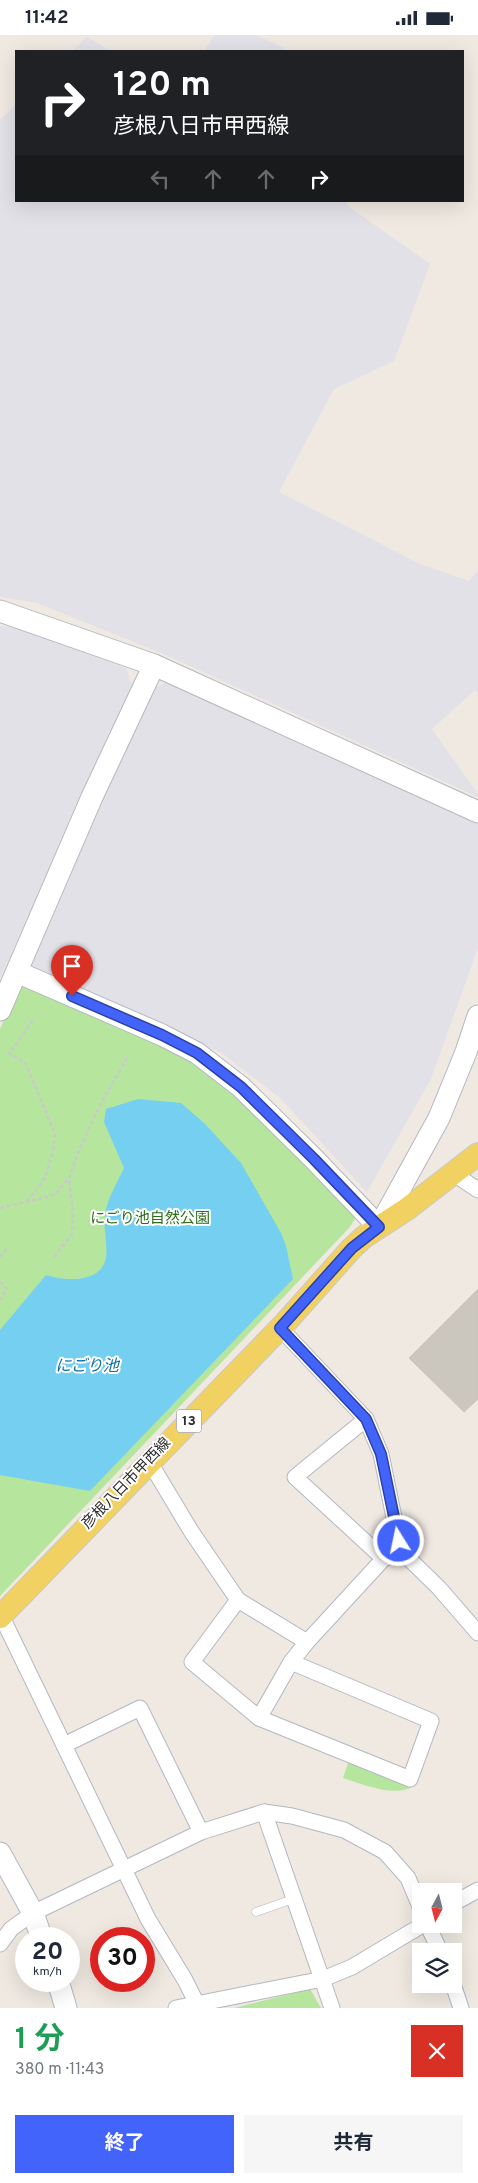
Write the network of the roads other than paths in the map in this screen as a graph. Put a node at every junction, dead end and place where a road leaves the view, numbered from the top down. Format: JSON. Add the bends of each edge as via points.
{"nodes":[{"id":1,"x":0,"y":611,"type":"edge"},
{"id":2,"x":154,"y":665,"type":"junction"},
{"id":3,"x":478,"y":812,"type":"edge"},
{"id":4,"x":17,"y":972,"type":"junction"},
{"id":5,"x":0,"y":1010,"type":"edge"},
{"id":6,"x":478,"y":1016,"type":"edge"},
{"id":7,"x":478,"y":1154,"type":"edge"},
{"id":8,"x":454,"y":1174,"type":"junction"},
{"id":9,"x":478,"y":1189,"type":"edge"},
{"id":10,"x":379,"y":1227,"type":"junction"},
{"id":11,"x":280,"y":1328,"type":"junction"},
{"id":12,"x":366,"y":1419,"type":"junction"},
{"id":13,"x":150,"y":1461,"type":"junction"},
{"id":14,"x":396,"y":1545,"type":"junction"},
{"id":15,"x":384,"y":1559,"type":"junction"},
{"id":16,"x":238,"y":1600,"type":"junction"},
{"id":17,"x":1,"y":1616,"type":"edge"},
{"id":18,"x":478,"y":1633,"type":"edge"},
{"id":19,"x":307,"y":1642,"type":"junction"},
{"id":20,"x":291,"y":1662,"type":"junction"},
{"id":21,"x":259,"y":1718,"type":"junction"},
{"id":22,"x":64,"y":1745,"type":"junction"},
{"id":23,"x":264,"y":1813,"type":"junction"},
{"id":24,"x":201,"y":1832,"type":"junction"},
{"id":25,"x":0,"y":1853,"type":"edge"},
{"id":26,"x":124,"y":1870,"type":"junction"},
{"id":27,"x":412,"y":1888,"type":"edge"},
{"id":28,"x":478,"y":1890,"type":"edge"},
{"id":29,"x":293,"y":1899,"type":"junction"},
{"id":30,"x":462,"y":1899,"type":"edge"},
{"id":31,"x":256,"y":1911,"type":"dead end"},
{"id":32,"x":33,"y":1913,"type":"junction"},
{"id":33,"x":38,"y":1927,"type":"edge"},
{"id":34,"x":412,"y":1932,"type":"edge"},
{"id":35,"x":0,"y":1944,"type":"edge"},
{"id":36,"x":322,"y":1979,"type":"junction"},
{"id":37,"x":61,"y":1992,"type":"edge"},
{"id":38,"x":456,"y":1993,"type":"edge"},
{"id":39,"x":198,"y":2006,"type":"edge"},
{"id":40,"x":66,"y":2008,"type":"edge"},
{"id":41,"x":176,"y":2008,"type":"edge"},
{"id":42,"x":332,"y":2008,"type":"edge"},
{"id":43,"x":462,"y":2008,"type":"edge"}],
"edges":[{"from":1,"to":2,"type":"street"},
{"from":2,"to":3,"type":"street"},
{"from":2,"to":4,"type":"street","via":[[92,797]]},
{"from":4,"to":5,"type":"street"},
{"from":4,"to":10,"type":"street","via":[[197,1053],[241,1087]]},
{"from":6,"to":10,"type":"street","via":[[439,1118]]},
{"from":7,"to":8,"type":"main road","name":"彦根八日市甲西線","number":"13"},
{"from":8,"to":9,"type":"street"},
{"from":8,"to":10,"type":"main road","name":"彦根八日市甲西線","number":"13"},
{"from":10,"to":11,"type":"main road","name":"彦根八日市甲西線","number":"13","via":[[352,1248]]},
{"from":11,"to":12,"type":"street"},
{"from":11,"to":13,"type":"main road","name":"彦根八日市甲西線","number":"13"},
{"from":12,"to":14,"type":"street","via":[[381,1454],[399,1541]]},
{"from":12,"to":15,"type":"street","via":[[295,1477]]},
{"from":13,"to":16,"type":"street","via":[[191,1531]]},
{"from":13,"to":17,"type":"main road","name":"彦根八日市甲西線","number":"13"},
{"from":14,"to":15,"type":"street"},
{"from":14,"to":18,"type":"street"},
{"from":15,"to":19,"type":"street"},
{"from":16,"to":19,"type":"street"},
{"from":16,"to":21,"type":"street","via":[[192,1661]]},
{"from":17,"to":22,"type":"street"},
{"from":19,"to":20,"type":"street"},
{"from":20,"to":21,"type":"street"},
{"from":20,"to":21,"type":"street","via":[[431,1721],[410,1779]]},
{"from":22,"to":24,"type":"street","via":[[140,1708]]},
{"from":22,"to":26,"type":"street"},
{"from":23,"to":24,"type":"street"},
{"from":23,"to":27,"type":"street","via":[[292,1816],[344,1830],[385,1852],[408,1878]]},
{"from":23,"to":29,"type":"street"},
{"from":24,"to":26,"type":"street"},
{"from":25,"to":32,"type":"street"},
{"from":26,"to":32,"type":"street"},
{"from":26,"to":39,"type":"street"},
{"from":28,"to":30,"type":"street"},
{"from":29,"to":31,"type":"lane"},
{"from":29,"to":36,"type":"street"},
{"from":32,"to":33,"type":"street"},
{"from":32,"to":35,"type":"street","via":[[11,1929]]},
{"from":34,"to":36,"type":"street","via":[[352,1967]]},
{"from":36,"to":39,"type":"street"},
{"from":36,"to":42,"type":"street"},
{"from":37,"to":40,"type":"street"},
{"from":38,"to":43,"type":"street"},
{"from":39,"to":41,"type":"street"}]}
